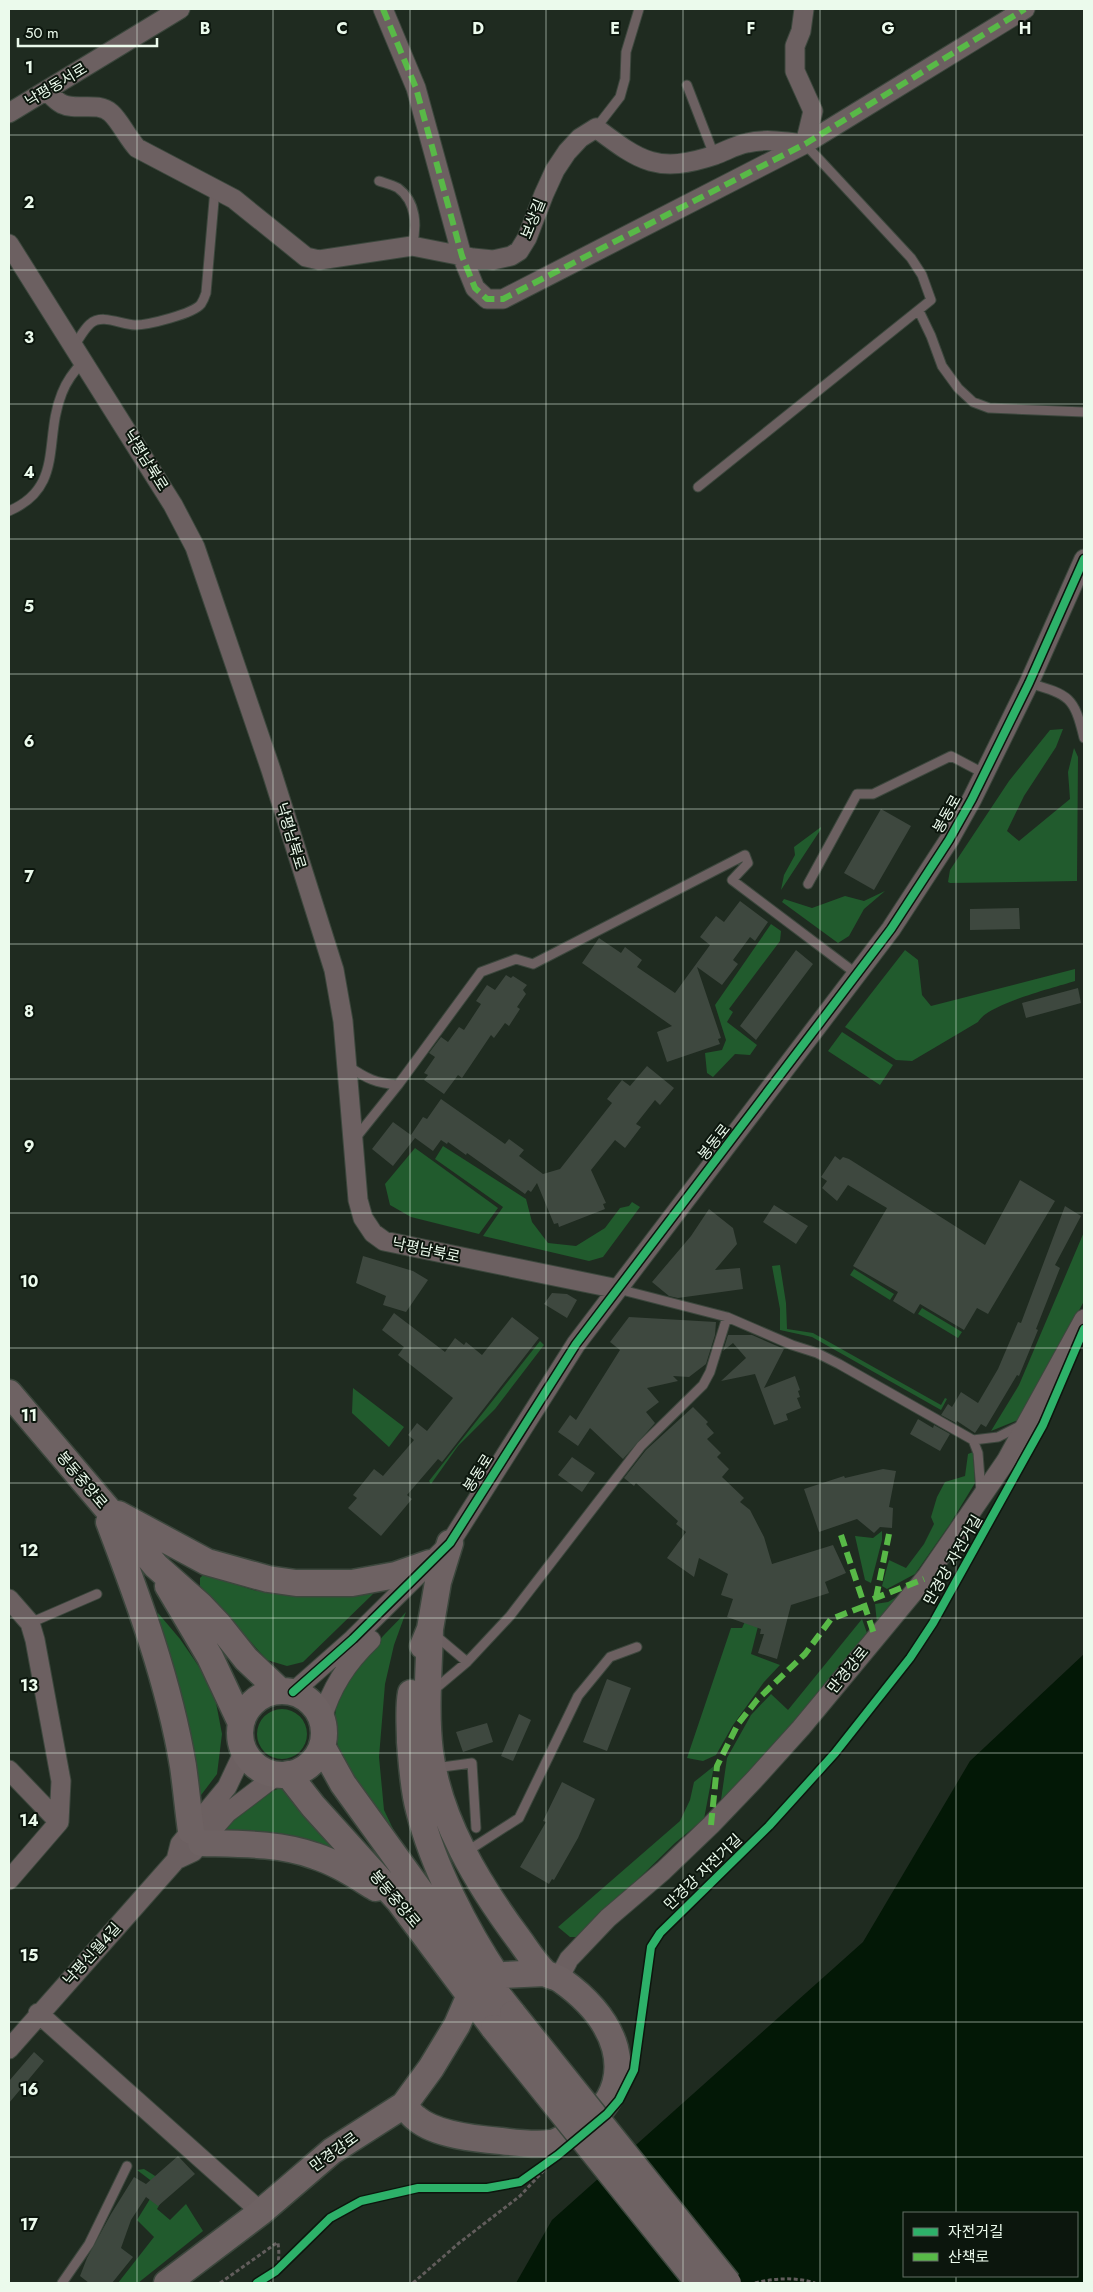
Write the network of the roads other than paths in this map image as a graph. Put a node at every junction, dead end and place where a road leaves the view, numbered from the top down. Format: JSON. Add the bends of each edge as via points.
{"nodes":[{"id":1,"x":180,"y":9,"type":"edge"},
{"id":2,"x":383,"y":9,"type":"edge"},
{"id":3,"x":639,"y":9,"type":"edge"},
{"id":4,"x":804,"y":9,"type":"edge"},
{"id":5,"x":1025,"y":9,"type":"edge"},
{"id":6,"x":687,"y":85,"type":"dead end"},
{"id":7,"x":47,"y":91,"type":"junction"},
{"id":8,"x":9,"y":113,"type":"edge"},
{"id":9,"x":596,"y":128,"type":"junction"},
{"id":10,"x":805,"y":144,"type":"junction"},
{"id":11,"x":714,"y":155,"type":"junction"},
{"id":12,"x":379,"y":181,"type":"dead end"},
{"id":13,"x":215,"y":188,"type":"junction"},
{"id":14,"x":9,"y":244,"type":"edge"},
{"id":15,"x":412,"y":246,"type":"junction"},
{"id":16,"x":462,"y":256,"type":"junction"},
{"id":17,"x":919,"y":312,"type":"junction"},
{"id":18,"x":79,"y":354,"type":"junction"},
{"id":19,"x":1084,"y":412,"type":"edge"},
{"id":20,"x":698,"y":487,"type":"dead end"},
{"id":21,"x":9,"y":511,"type":"edge"},
{"id":22,"x":1084,"y":559,"type":"edge"},
{"id":23,"x":1029,"y":683,"type":"junction"},
{"id":24,"x":1080,"y":709,"type":"edge"},
{"id":25,"x":1084,"y":738,"type":"edge"},
{"id":26,"x":985,"y":774,"type":"junction"},
{"id":27,"x":808,"y":884,"type":"dead end"},
{"id":28,"x":858,"y":975,"type":"junction"},
{"id":29,"x":346,"y":1065,"type":"junction"},
{"id":30,"x":398,"y":1085,"type":"junction"},
{"id":31,"x":352,"y":1143,"type":"junction"},
{"id":32,"x":618,"y":1289,"type":"junction"},
{"id":33,"x":727,"y":1317,"type":"junction"},
{"id":34,"x":1084,"y":1319,"type":"edge"},
{"id":35,"x":9,"y":1393,"type":"edge"},
{"id":36,"x":1029,"y":1422,"type":"junction"},
{"id":37,"x":974,"y":1440,"type":"junction"},
{"id":38,"x":981,"y":1498,"type":"junction"},
{"id":39,"x":102,"y":1505,"type":"junction"},
{"id":40,"x":450,"y":1543,"type":"junction"},
{"id":41,"x":430,"y":1564,"type":"junction"},
{"id":42,"x":156,"y":1566,"type":"junction"},
{"id":43,"x":97,"y":1594,"type":"dead end"},
{"id":44,"x":9,"y":1598,"type":"edge"},
{"id":45,"x":30,"y":1623,"type":"junction"},
{"id":46,"x":430,"y":1629,"type":"junction"},
{"id":47,"x":637,"y":1647,"type":"dead end"},
{"id":48,"x":467,"y":1662,"type":"junction"},
{"id":49,"x":287,"y":1692,"type":"junction"},
{"id":50,"x":426,"y":1701,"type":"junction"},
{"id":51,"x":322,"y":1719,"type":"junction"},
{"id":52,"x":241,"y":1723,"type":"junction"},
{"id":53,"x":322,"y":1746,"type":"junction"},
{"id":54,"x":244,"y":1751,"type":"junction"},
{"id":55,"x":433,"y":1768,"type":"junction"},
{"id":56,"x":9,"y":1770,"type":"edge"},
{"id":57,"x":283,"y":1774,"type":"junction"},
{"id":58,"x":59,"y":1822,"type":"junction"},
{"id":59,"x":476,"y":1828,"type":"dead end"},
{"id":60,"x":196,"y":1837,"type":"junction"},
{"id":61,"x":470,"y":1863,"type":"junction"},
{"id":62,"x":9,"y":1880,"type":"edge"},
{"id":63,"x":399,"y":1901,"type":"junction"},
{"id":64,"x":552,"y":1976,"type":"junction"},
{"id":65,"x":495,"y":1996,"type":"junction"},
{"id":66,"x":38,"y":2013,"type":"junction"},
{"id":67,"x":9,"y":2049,"type":"edge"},
{"id":68,"x":404,"y":2105,"type":"junction"},
{"id":69,"x":127,"y":2166,"type":"dead end"},
{"id":70,"x":261,"y":2212,"type":"junction"},
{"id":71,"x":62,"y":2283,"type":"edge"},
{"id":72,"x":167,"y":2283,"type":"edge"},
{"id":73,"x":700,"y":2283,"type":"edge"},
{"id":74,"x":728,"y":2283,"type":"edge"}],
"edges":[{"from":1,"to":7,"type":"street","name":"낙평동서로"},
{"from":2,"to":16,"type":"street","via":[[416,88]]},
{"from":3,"to":9,"type":"lane","via":[[626,52],[625,79],[620,98]]},
{"from":4,"to":10,"type":"street","via":[[795,46],[795,71],[813,111]]},
{"from":5,"to":10,"type":"street"},
{"from":6,"to":11,"type":"lane"},
{"from":7,"to":8,"type":"street","name":"낙평동서로"},
{"from":7,"to":13,"type":"street","name":"보상길","via":[[61,104],[102,108],[111,113],[137,148]]},
{"from":9,"to":11,"type":"street","via":[[635,156],[655,163],[676,166]]},
{"from":9,"to":16,"type":"street","name":"보상길","via":[[580,138],[556,170],[519,251],[493,260]]},
{"from":10,"to":11,"type":"street","via":[[761,140]]},
{"from":10,"to":16,"type":"street","via":[[503,299],[487,299],[475,288]]},
{"from":10,"to":17,"type":"lane","via":[[911,258],[922,275],[931,300]]},
{"from":12,"to":15,"type":"lane","via":[[398,188],[407,198],[415,216]]},
{"from":13,"to":15,"type":"street","name":"보상길","via":[[234,199],[306,257],[319,260]]},
{"from":13,"to":18,"type":"lane","via":[[206,293],[201,304],[148,324],[133,325],[117,320],[90,323]]},
{"from":14,"to":18,"type":"street","name":"낙평남북로"},
{"from":15,"to":16,"type":"street","name":"보상길"},
{"from":17,"to":19,"type":"lane","via":[[942,366],[973,402],[989,408]]},
{"from":17,"to":20,"type":"lane"},
{"from":18,"to":21,"type":"lane","via":[[61,394],[43,483],[24,505]]},
{"from":18,"to":29,"type":"street","name":"낙평남북로","via":[[174,505],[195,547],[271,770],[334,970]]},
{"from":22,"to":23,"type":"street","name":"봉동로"},
{"from":23,"to":24,"type":"lane","via":[[1056,691]]},
{"from":23,"to":26,"type":"street","name":"봉동로"},
{"from":24,"to":25,"type":"lane"},
{"from":26,"to":27,"type":"lane","via":[[951,756],[873,794],[857,794]]},
{"from":26,"to":28,"type":"street","name":"봉동로","via":[[948,840]]},
{"from":28,"to":30,"type":"lane","via":[[732,880],[748,864],[745,855],[532,964],[516,959],[481,972]]},
{"from":28,"to":32,"type":"street","name":"봉동로"},
{"from":29,"to":30,"type":"lane","via":[[372,1081]]},
{"from":29,"to":31,"type":"street","name":"낙평남북로"},
{"from":30,"to":31,"type":"lane"},
{"from":31,"to":32,"type":"street","name":"낙평남북로","via":[[363,1218],[373,1233],[384,1241]]},
{"from":32,"to":33,"type":"lane"},
{"from":32,"to":40,"type":"street","name":"봉동로","via":[[576,1344]]},
{"from":33,"to":37,"type":"lane","via":[[817,1352]]},
{"from":33,"to":48,"type":"lane","via":[[703,1385],[641,1446],[510,1616]]},
{"from":34,"to":36,"type":"street","name":"만경강로"},
{"from":35,"to":39,"type":"street","name":"봉동중앙로"},
{"from":36,"to":37,"type":"lane","via":[[998,1437]]},
{"from":36,"to":38,"type":"street","name":"만경강로"},
{"from":37,"to":38,"type":"lane"},
{"from":38,"to":64,"type":"street","name":"만경강로","via":[[927,1576],[801,1728],[711,1825],[608,1918]]},
{"from":39,"to":41,"type":"street","via":[[207,1562],[268,1579],[296,1583],[352,1583],[396,1575]]},
{"from":39,"to":42,"type":"street","name":"봉동중앙로"},
{"from":39,"to":60,"type":"street","via":[[157,1656]]},
{"from":40,"to":41,"type":"street","name":"봉동로"},
{"from":40,"to":46,"type":"street","via":[[438,1582]]},
{"from":41,"to":49,"type":"street","name":"봉동로","via":[[354,1639]]},
{"from":41,"to":51,"type":"street","name":"봉동로","via":[[420,1590],[354,1656],[328,1697]]},
{"from":42,"to":49,"type":"street","name":"봉동중앙로","via":[[200,1605],[246,1659]]},
{"from":42,"to":52,"type":"street","name":"봉동중앙로","via":[[210,1657]]},
{"from":43,"to":45,"type":"lane"},
{"from":44,"to":45,"type":"street"},
{"from":45,"to":58,"type":"street","via":[[61,1781]]},
{"from":46,"to":48,"type":"lane"},
{"from":46,"to":50,"type":"street"},
{"from":46,"to":65,"type":"street","via":[[416,1664],[410,1696],[412,1777],[418,1810],[432,1853],[480,1951]]},
{"from":47,"to":61,"type":"lane","via":[[610,1657],[578,1696],[519,1818]]},
{"from":48,"to":50,"type":"lane","via":[[439,1684]]},
{"from":49,"to":51,"type":"street","name":"봉동중앙로","via":[[306,1698]]},
{"from":49,"to":52,"type":"street","via":[[267,1694],[255,1700]]},
{"from":50,"to":55,"type":"street"},
{"from":51,"to":53,"type":"street","name":"봉동중앙로"},
{"from":52,"to":54,"type":"street","name":"봉동중앙로"},
{"from":53,"to":57,"type":"street","via":[[302,1769]]},
{"from":53,"to":65,"type":"street","name":"봉동중앙로","via":[[343,1784]]},
{"from":54,"to":57,"type":"street","name":"봉동중앙로","via":[[264,1771]]},
{"from":54,"to":60,"type":"street","name":"낙평신월4길","via":[[227,1787]]},
{"from":55,"to":59,"type":"lane","via":[[472,1763]]},
{"from":55,"to":61,"type":"street","via":[[447,1814]]},
{"from":56,"to":58,"type":"street"},
{"from":57,"to":60,"type":"street","name":"낙평신월4길"},
{"from":57,"to":63,"type":"street","name":"봉동중앙로"},
{"from":58,"to":62,"type":"street"},
{"from":60,"to":63,"type":"street","via":[[272,1846],[308,1854],[339,1866]]},
{"from":60,"to":66,"type":"street","name":"낙평신월4길","via":[[180,1844],[176,1860]]},
{"from":61,"to":64,"type":"street","via":[[506,1921]]},
{"from":61,"to":65,"type":"street","via":[[495,1950]]},
{"from":63,"to":65,"type":"street","name":"봉동중앙로"},
{"from":64,"to":65,"type":"street"},
{"from":64,"to":68,"type":"street","via":[[585,1998],[601,2018],[614,2047],[618,2071],[612,2094],[590,2123],[553,2143],[488,2140],[436,2129],[417,2120]]},
{"from":65,"to":68,"type":"street","name":"만경강로","via":[[457,2026]]},
{"from":65,"to":73,"type":"street","bridge":true},
{"from":65,"to":74,"type":"street","bridge":true},
{"from":66,"to":67,"type":"street","name":"낙평신월4길"},
{"from":66,"to":70,"type":"street"},
{"from":68,"to":70,"type":"street","name":"만경강로","via":[[332,2151]]},
{"from":69,"to":71,"type":"lane","via":[[89,2244]]},
{"from":70,"to":72,"type":"street","name":"만경강로"}]}
